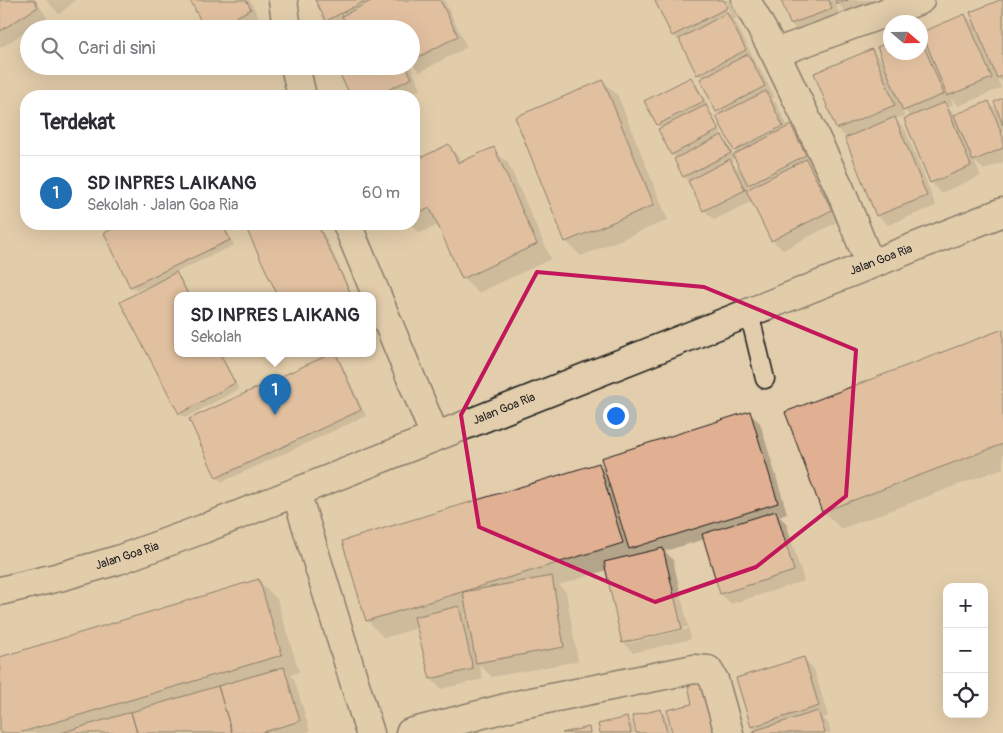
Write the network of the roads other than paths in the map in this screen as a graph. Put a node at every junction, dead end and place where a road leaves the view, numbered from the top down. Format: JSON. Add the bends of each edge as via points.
{"nodes":[{"id":1,"x":282,"y":0,"type":"edge"},
{"id":2,"x":746,"y":0,"type":"edge"},
{"id":3,"x":920,"y":0,"type":"edge"},
{"id":4,"x":285,"y":20,"type":"edge"},
{"id":5,"x":775,"y":53,"type":"junction"},
{"id":6,"x":297,"y":75,"type":"edge"},
{"id":7,"x":301,"y":90,"type":"edge"},
{"id":8,"x":1003,"y":212,"type":"edge"},
{"id":9,"x":349,"y":230,"type":"edge"},
{"id":10,"x":870,"y":264,"type":"junction"},
{"id":11,"x":375,"y":292,"type":"edge"},
{"id":12,"x":376,"y":294,"type":"edge"},
{"id":13,"x":750,"y":312,"type":"junction"},
{"id":14,"x":765,"y":379,"type":"dead end"},
{"id":15,"x":435,"y":436,"type":"junction"},
{"id":16,"x":296,"y":492,"type":"junction"},
{"id":17,"x":0,"y":591,"type":"edge"},
{"id":18,"x":370,"y":733,"type":"edge"},
{"id":19,"x":410,"y":733,"type":"edge"},
{"id":20,"x":729,"y":733,"type":"edge"}],
"edges":[{"from":1,"to":4,"type":"street"},
{"from":2,"to":5,"type":"street"},
{"from":3,"to":5,"type":"street"},
{"from":5,"to":10,"type":"street","via":[[840,189]]},
{"from":6,"to":7,"type":"street"},
{"from":8,"to":10,"type":"street","name":"Jalan Goa Ria"},
{"from":9,"to":11,"type":"street"},
{"from":10,"to":13,"type":"street","name":"Jalan Goa Ria"},
{"from":12,"to":15,"type":"street"},
{"from":13,"to":14,"type":"lane"},
{"from":13,"to":15,"type":"street","name":"Jalan Goa Ria"},
{"from":15,"to":16,"type":"street","name":"Jalan Goa Ria"},
{"from":16,"to":17,"type":"street","name":"Jalan Goa Ria","via":[[118,560]]},
{"from":16,"to":18,"type":"street"},
{"from":19,"to":20,"type":"street","via":[[516,705],[694,669],[708,670],[714,680]]}]}
